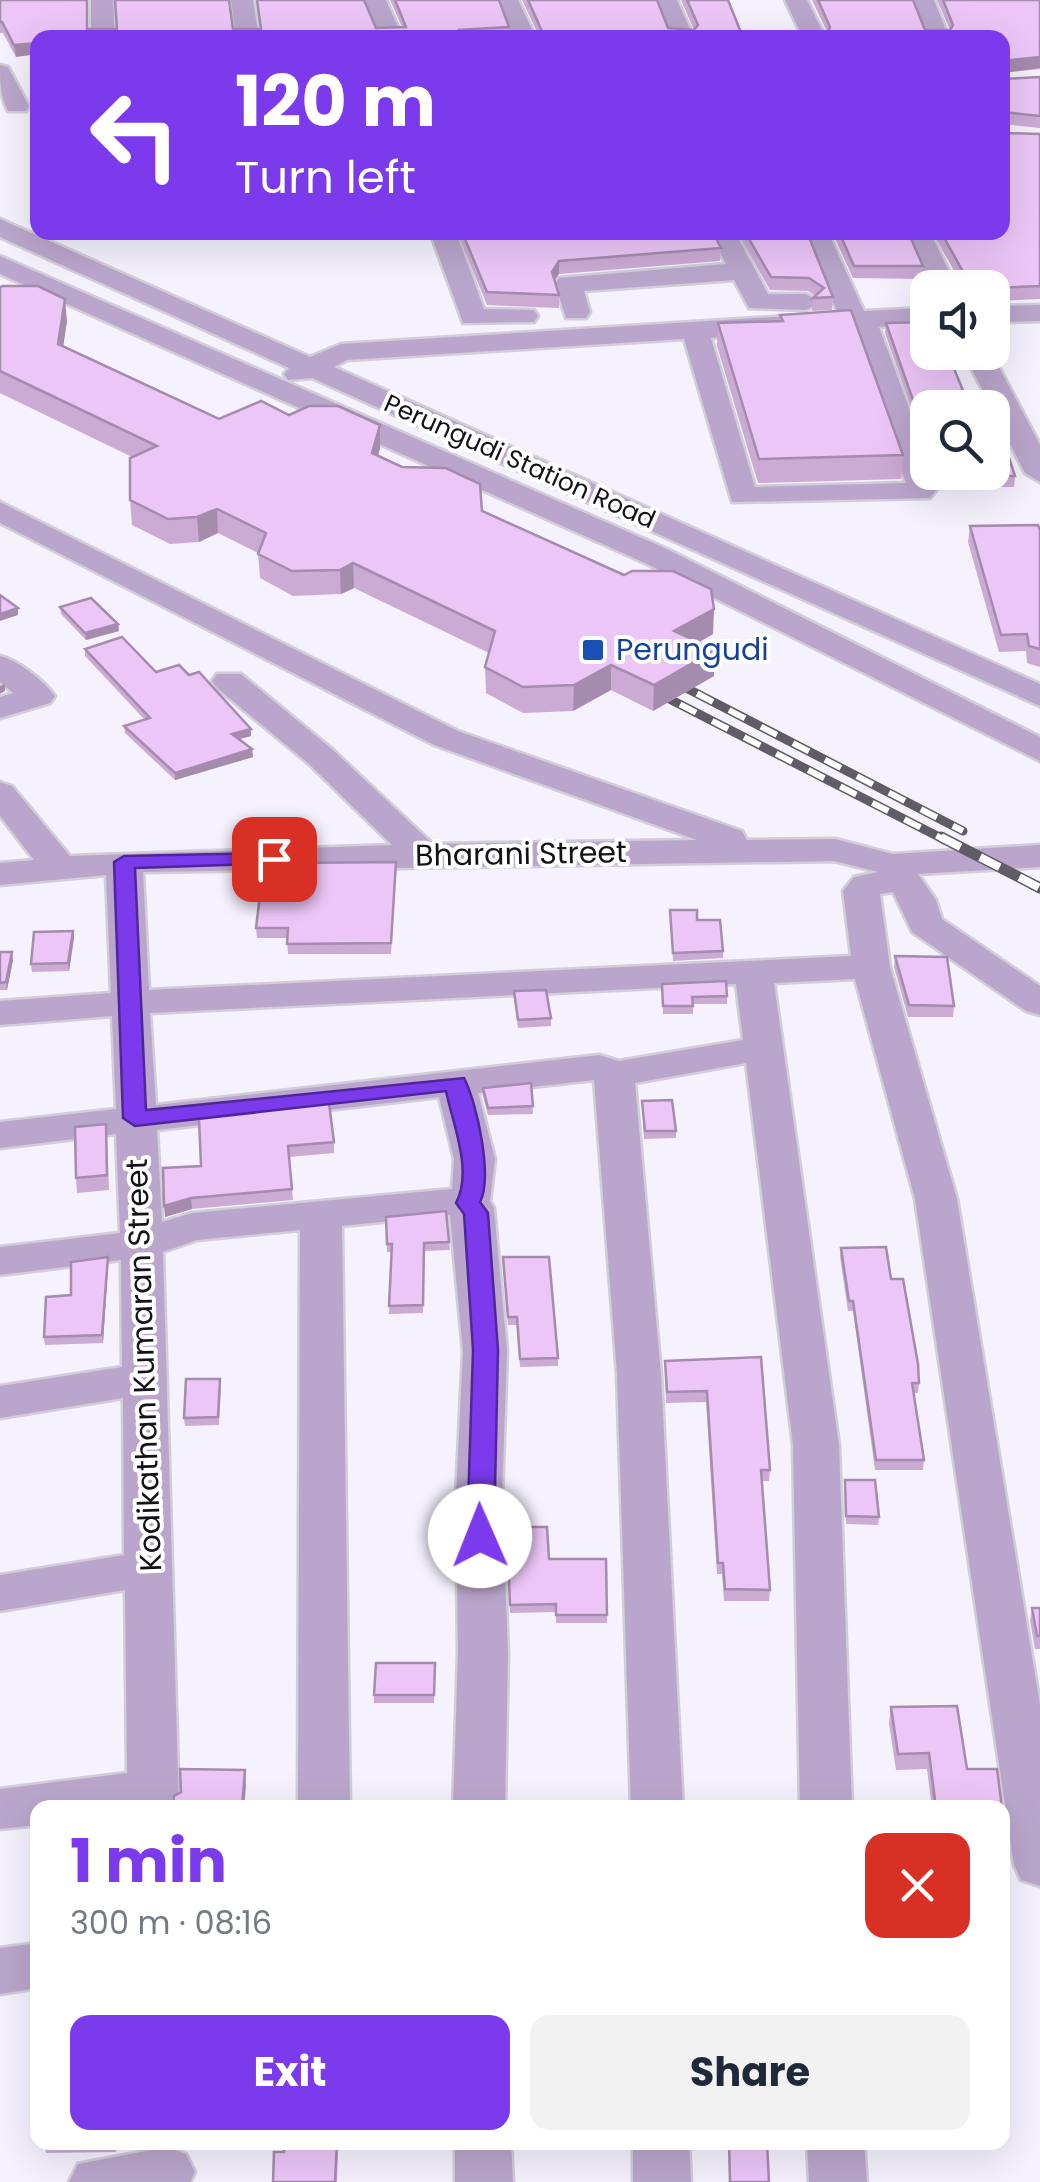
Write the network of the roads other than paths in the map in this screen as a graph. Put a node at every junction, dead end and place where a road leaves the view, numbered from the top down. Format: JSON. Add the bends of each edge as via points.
{"nodes":[{"id":1,"x":102,"y":0,"type":"edge"},
{"id":2,"x":242,"y":0,"type":"edge"},
{"id":3,"x":375,"y":0,"type":"edge"},
{"id":4,"x":507,"y":0,"type":"edge"},
{"id":5,"x":666,"y":0,"type":"edge"},
{"id":6,"x":796,"y":0,"type":"edge"},
{"id":7,"x":922,"y":0,"type":"edge"},
{"id":8,"x":103,"y":30,"type":"edge"},
{"id":9,"x":247,"y":30,"type":"edge"},
{"id":10,"x":388,"y":30,"type":"edge"},
{"id":11,"x":521,"y":30,"type":"edge"},
{"id":12,"x":679,"y":30,"type":"edge"},
{"id":13,"x":811,"y":30,"type":"edge"},
{"id":14,"x":935,"y":30,"type":"edge"},
{"id":15,"x":0,"y":72,"type":"edge"},
{"id":16,"x":18,"y":107,"type":"edge"},
{"id":17,"x":30,"y":216,"type":"edge"},
{"id":18,"x":0,"y":218,"type":"edge"},
{"id":19,"x":0,"y":227,"type":"edge"},
{"id":20,"x":446,"y":240,"type":"edge"},
{"id":21,"x":726,"y":240,"type":"edge"},
{"id":22,"x":819,"y":240,"type":"edge"},
{"id":23,"x":921,"y":240,"type":"edge"},
{"id":24,"x":0,"y":252,"type":"edge"},
{"id":25,"x":0,"y":264,"type":"edge"},
{"id":26,"x":935,"y":270,"type":"edge"},
{"id":27,"x":740,"y":271,"type":"junction"},
{"id":28,"x":1040,"y":313,"type":"edge"},
{"id":29,"x":1010,"y":314,"type":"edge"},
{"id":30,"x":910,"y":317,"type":"edge"},
{"id":31,"x":859,"y":319,"type":"junction"},
{"id":32,"x":580,"y":324,"type":"junction"},
{"id":33,"x":697,"y":336,"type":"junction"},
{"id":34,"x":986,"y":370,"type":"edge"},
{"id":35,"x":302,"y":372,"type":"junction"},
{"id":36,"x":376,"y":425,"type":"junction"},
{"id":37,"x":1040,"y":473,"type":"edge"},
{"id":38,"x":0,"y":511,"type":"edge"},
{"id":39,"x":0,"y":666,"type":"edge"},
{"id":40,"x":229,"y":681,"type":"dead end"},
{"id":41,"x":1040,"y":696,"type":"edge"},
{"id":42,"x":0,"y":708,"type":"edge"},
{"id":43,"x":1040,"y":719,"type":"edge"},
{"id":44,"x":1040,"y":750,"type":"edge"},
{"id":45,"x":0,"y":794,"type":"edge"},
{"id":46,"x":762,"y":849,"type":"junction"},
{"id":47,"x":424,"y":856,"type":"junction"},
{"id":48,"x":1040,"y":856,"type":"edge"},
{"id":49,"x":124,"y":862,"type":"junction"},
{"id":50,"x":60,"y":868,"type":"junction"},
{"id":51,"x":0,"y":874,"type":"edge"},
{"id":52,"x":905,"y":881,"type":"junction"},
{"id":53,"x":871,"y":967,"type":"junction"},
{"id":54,"x":1040,"y":972,"type":"edge"},
{"id":55,"x":754,"y":973,"type":"junction"},
{"id":56,"x":1040,"y":1003,"type":"edge"},
{"id":57,"x":130,"y":1004,"type":"junction"},
{"id":58,"x":0,"y":1013,"type":"edge"},
{"id":59,"x":765,"y":1048,"type":"junction"},
{"id":60,"x":614,"y":1074,"type":"junction"},
{"id":61,"x":456,"y":1083,"type":"junction"},
{"id":62,"x":135,"y":1118,"type":"junction"},
{"id":63,"x":0,"y":1135,"type":"edge"},
{"id":64,"x":468,"y":1203,"type":"junction"},
{"id":65,"x":321,"y":1217,"type":"junction"},
{"id":66,"x":142,"y":1244,"type":"junction"},
{"id":67,"x":0,"y":1262,"type":"edge"},
{"id":68,"x":143,"y":1379,"type":"junction"},
{"id":69,"x":0,"y":1402,"type":"edge"},
{"id":70,"x":150,"y":1568,"type":"junction"},
{"id":71,"x":0,"y":1593,"type":"edge"},
{"id":72,"x":153,"y":1799,"type":"edge"},
{"id":73,"x":324,"y":1800,"type":"edge"},
{"id":74,"x":479,"y":1800,"type":"edge"},
{"id":75,"x":657,"y":1800,"type":"edge"},
{"id":76,"x":826,"y":1800,"type":"edge"},
{"id":77,"x":30,"y":1807,"type":"edge"},
{"id":78,"x":0,"y":1809,"type":"edge"},
{"id":79,"x":1040,"y":1865,"type":"edge"},
{"id":80,"x":30,"y":1965,"type":"edge"},
{"id":81,"x":0,"y":1971,"type":"edge"},
{"id":82,"x":483,"y":2150,"type":"edge"},
{"id":83,"x":661,"y":2150,"type":"edge"},
{"id":84,"x":836,"y":2150,"type":"edge"},
{"id":85,"x":166,"y":2165,"type":"edge"},
{"id":86,"x":98,"y":2182,"type":"edge"},
{"id":87,"x":484,"y":2182,"type":"edge"},
{"id":88,"x":662,"y":2182,"type":"edge"},
{"id":89,"x":838,"y":2182,"type":"edge"}],
"edges":[{"from":1,"to":8,"type":"street"},
{"from":2,"to":9,"type":"street"},
{"from":3,"to":10,"type":"street"},
{"from":4,"to":11,"type":"street"},
{"from":5,"to":12,"type":"street"},
{"from":6,"to":13,"type":"street"},
{"from":7,"to":14,"type":"street"},
{"from":15,"to":16,"type":"street"},
{"from":17,"to":18,"type":"street"},
{"from":19,"to":35,"type":"street","name":"Perungudi Station Road"},
{"from":20,"to":32,"type":"street","via":[[473,317]]},
{"from":21,"to":27,"type":"street"},
{"from":22,"to":31,"type":"street"},
{"from":23,"to":26,"type":"street"},
{"from":24,"to":35,"type":"street","name":"Perungudi Station Road"},
{"from":25,"to":36,"type":"street"},
{"from":27,"to":31,"type":"street","via":[[762,304]]},
{"from":27,"to":32,"type":"street","via":[[569,284]]},
{"from":28,"to":29,"type":"street"},
{"from":30,"to":31,"type":"street"},
{"from":31,"to":33,"type":"street"},
{"from":31,"to":33,"type":"street","via":[[923,488],[919,492],[746,498]]},
{"from":32,"to":33,"type":"street"},
{"from":32,"to":35,"type":"street","via":[[340,352]]},
{"from":34,"to":37,"type":"street"},
{"from":35,"to":36,"type":"street","name":"Perungudi Station Road"},
{"from":35,"to":41,"type":"street","name":"Perungudi Station Road"},
{"from":36,"to":43,"type":"street","name":"Perungudi Station Road"},
{"from":36,"to":44,"type":"street"},
{"from":38,"to":46,"type":"street","via":[[446,738]]},
{"from":39,"to":42,"type":"street","via":[[38,696]]},
{"from":40,"to":47,"type":"street"},
{"from":45,"to":50,"type":"street"},
{"from":46,"to":47,"type":"street","name":"Bharani Street"},
{"from":46,"to":52,"type":"street","name":"Bharani Street","via":[[835,850]]},
{"from":47,"to":49,"type":"street","name":"Bharani Street"},
{"from":48,"to":52,"type":"street","name":"Bharani Street"},
{"from":49,"to":50,"type":"street","name":"Bharani Street"},
{"from":49,"to":57,"type":"street","name":"Kodikathan Kumaran Street"},
{"from":50,"to":51,"type":"street","name":"Bharani Street"},
{"from":52,"to":53,"type":"street","via":[[867,885],[861,892]]},
{"from":52,"to":54,"type":"street"},
{"from":52,"to":56,"type":"street","via":[[925,924]]},
{"from":53,"to":55,"type":"street"},
{"from":53,"to":79,"type":"street","via":[[936,1198]]},
{"from":55,"to":57,"type":"street"},
{"from":55,"to":59,"type":"street"},
{"from":57,"to":58,"type":"street"},
{"from":57,"to":62,"type":"street","name":"Kodikathan Kumaran Street"},
{"from":59,"to":60,"type":"street"},
{"from":59,"to":76,"type":"street","via":[[816,1445]]},
{"from":60,"to":61,"type":"street","via":[[599,1067]]},
{"from":60,"to":75,"type":"street","via":[[639,1374]]},
{"from":61,"to":62,"type":"street"},
{"from":61,"to":64,"type":"street","via":[[475,1170]]},
{"from":62,"to":63,"type":"street"},
{"from":62,"to":66,"type":"street","name":"Kodikathan Kumaran Street"},
{"from":64,"to":65,"type":"street"},
{"from":64,"to":74,"type":"street","via":[[476,1213],[486,1350]]},
{"from":65,"to":66,"type":"street","via":[[192,1226]]},
{"from":65,"to":73,"type":"street"},
{"from":66,"to":67,"type":"street"},
{"from":66,"to":68,"type":"street","name":"Kodikathan Kumaran Street"},
{"from":68,"to":69,"type":"street"},
{"from":68,"to":70,"type":"street","name":"Kodikathan Kumaran Street"},
{"from":70,"to":71,"type":"street"},
{"from":70,"to":72,"type":"street","name":"Kodikathan Kumaran Street"},
{"from":77,"to":78,"type":"street"},
{"from":80,"to":81,"type":"street"},
{"from":82,"to":87,"type":"street"},
{"from":83,"to":88,"type":"street"},
{"from":84,"to":89,"type":"street"},
{"from":85,"to":86,"type":"street"}]}
